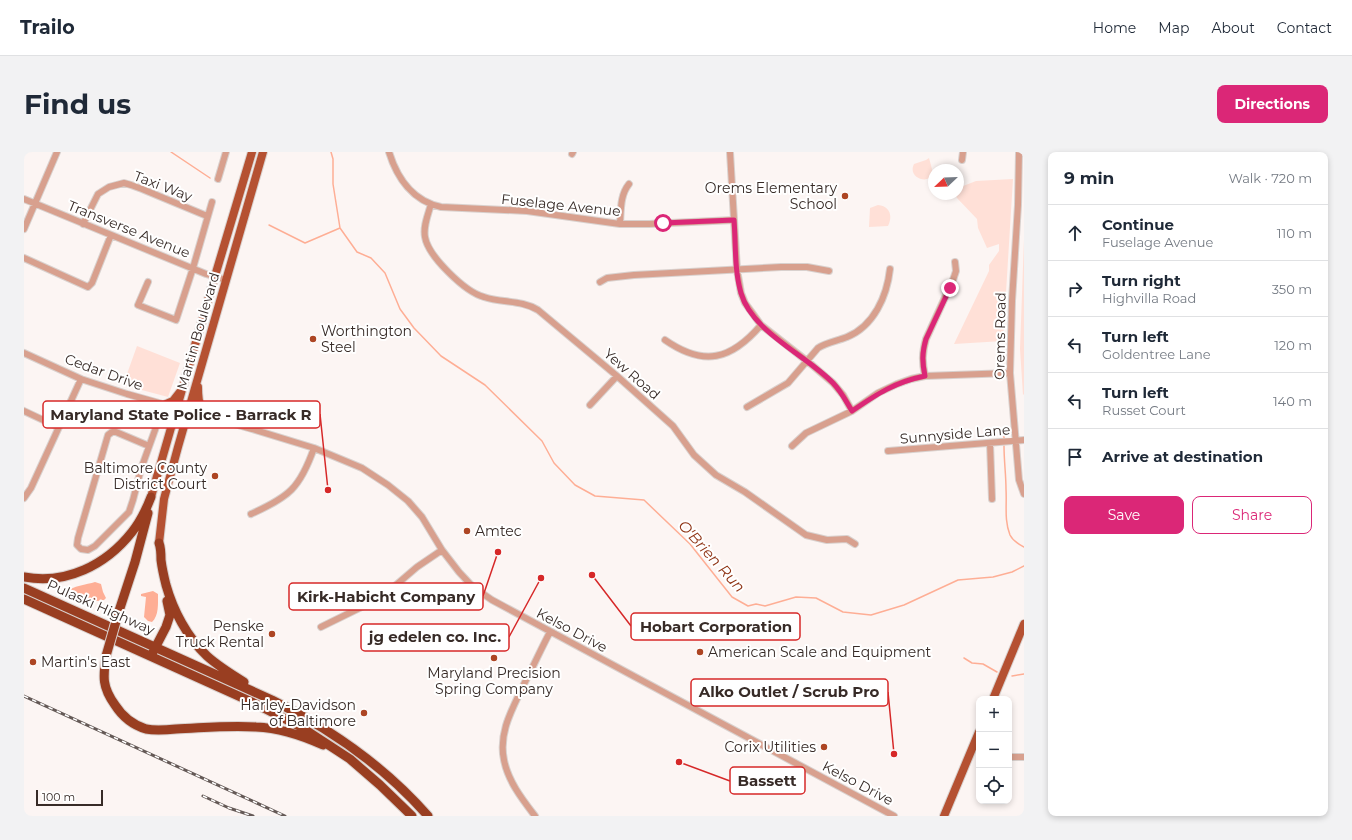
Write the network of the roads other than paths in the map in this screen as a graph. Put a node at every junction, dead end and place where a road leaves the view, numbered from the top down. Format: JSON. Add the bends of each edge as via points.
{"nodes":[{"id":1,"x":57,"y":152,"type":"edge"},
{"id":2,"x":226,"y":152,"type":"edge"},
{"id":3,"x":252,"y":152,"type":"edge"},
{"id":4,"x":263,"y":152,"type":"edge"},
{"id":5,"x":389,"y":152,"type":"edge"},
{"id":6,"x":730,"y":152,"type":"edge"},
{"id":7,"x":963,"y":152,"type":"edge"},
{"id":8,"x":1019,"y":152,"type":"edge"},
{"id":9,"x":962,"y":160,"type":"dead end"},
{"id":10,"x":1022,"y":178,"type":"edge"},
{"id":11,"x":218,"y":179,"type":"dead end"},
{"id":12,"x":629,"y":184,"type":"dead end"},
{"id":13,"x":24,"y":199,"type":"edge"},
{"id":14,"x":212,"y":202,"type":"dead end"},
{"id":15,"x":35,"y":204,"type":"junction"},
{"id":16,"x":432,"y":204,"type":"junction"},
{"id":17,"x":207,"y":216,"type":"junction"},
{"id":18,"x":734,"y":220,"type":"junction"},
{"id":19,"x":83,"y":224,"type":"junction"},
{"id":20,"x":620,"y":224,"type":"junction"},
{"id":21,"x":24,"y":230,"type":"edge"},
{"id":22,"x":111,"y":235,"type":"junction"},
{"id":23,"x":24,"y":258,"type":"edge"},
{"id":24,"x":956,"y":262,"type":"dead end"},
{"id":25,"x":193,"y":268,"type":"junction"},
{"id":26,"x":890,"y":269,"type":"dead end"},
{"id":27,"x":737,"y":270,"type":"junction"},
{"id":28,"x":829,"y":271,"type":"dead end"},
{"id":29,"x":215,"y":276,"type":"junction"},
{"id":30,"x":226,"y":280,"type":"junction"},
{"id":31,"x":148,"y":282,"type":"dead end"},
{"id":32,"x":600,"y":282,"type":"dead end"},
{"id":33,"x":761,"y":325,"type":"junction"},
{"id":34,"x":665,"y":340,"type":"dead end"},
{"id":35,"x":24,"y":353,"type":"edge"},
{"id":36,"x":807,"y":362,"type":"junction"},
{"id":37,"x":1010,"y":373,"type":"junction"},
{"id":38,"x":617,"y":376,"type":"junction"},
{"id":39,"x":925,"y":376,"type":"junction"},
{"id":40,"x":81,"y":378,"type":"junction"},
{"id":41,"x":198,"y":379,"type":"junction"},
{"id":42,"x":182,"y":388,"type":"junction"},
{"id":43,"x":162,"y":404,"type":"junction"},
{"id":44,"x":590,"y":405,"type":"dead end"},
{"id":45,"x":747,"y":407,"type":"dead end"},
{"id":46,"x":177,"y":408,"type":"junction"},
{"id":47,"x":24,"y":411,"type":"edge"},
{"id":48,"x":852,"y":411,"type":"junction"},
{"id":49,"x":188,"y":412,"type":"junction"},
{"id":50,"x":219,"y":420,"type":"junction"},
{"id":51,"x":172,"y":424,"type":"junction"},
{"id":52,"x":58,"y":427,"type":"junction"},
{"id":53,"x":1024,"y":440,"type":"edge"},
{"id":54,"x":1016,"y":441,"type":"junction"},
{"id":55,"x":990,"y":443,"type":"junction"},
{"id":56,"x":149,"y":446,"type":"junction"},
{"id":57,"x":792,"y":446,"type":"dead end"},
{"id":58,"x":314,"y":448,"type":"junction"},
{"id":59,"x":888,"y":451,"type":"dead end"},
{"id":60,"x":1024,"y":494,"type":"edge"},
{"id":61,"x":24,"y":498,"type":"edge"},
{"id":62,"x":151,"y":498,"type":"junction"},
{"id":63,"x":992,"y":499,"type":"dead end"},
{"id":64,"x":251,"y":514,"type":"dead end"},
{"id":65,"x":159,"y":542,"type":"junction"},
{"id":66,"x":855,"y":544,"type":"dead end"},
{"id":67,"x":442,"y":550,"type":"junction"},
{"id":68,"x":24,"y":577,"type":"edge"},
{"id":69,"x":24,"y":588,"type":"edge"},
{"id":70,"x":24,"y":599,"type":"edge"},
{"id":71,"x":1024,"y":624,"type":"edge"},
{"id":72,"x":320,"y":627,"type":"dead end"},
{"id":73,"x":550,"y":632,"type":"junction"},
{"id":74,"x":156,"y":648,"type":"junction"},
{"id":75,"x":151,"y":657,"type":"junction"},
{"id":76,"x":994,"y":696,"type":"edge"},
{"id":77,"x":272,"y":700,"type":"junction"},
{"id":78,"x":356,"y":750,"type":"junction"},
{"id":79,"x":976,"y":750,"type":"edge"},
{"id":80,"x":1012,"y":757,"type":"edge"},
{"id":81,"x":1024,"y":757,"type":"edge"},
{"id":82,"x":348,"y":758,"type":"junction"},
{"id":83,"x":412,"y":816,"type":"edge"},
{"id":84,"x":428,"y":816,"type":"edge"},
{"id":85,"x":535,"y":816,"type":"edge"},
{"id":86,"x":894,"y":816,"type":"edge"},
{"id":87,"x":944,"y":816,"type":"edge"}],
"edges":[{"from":1,"to":15,"type":"street"},
{"from":2,"to":11,"type":"street"},
{"from":3,"to":29,"type":"main road","name":"Martin Boulevard"},
{"from":4,"to":30,"type":"main road","name":"Martin Boulevard"},
{"from":5,"to":16,"type":"street","name":"Fuselage Avenue","via":[[396,172],[404,184],[419,198]]},
{"from":6,"to":18,"type":"street"},
{"from":7,"to":9,"type":"street"},
{"from":8,"to":10,"type":"street","name":"Orems Road"},
{"from":10,"to":37,"type":"street","name":"Orems Road","via":[[1012,301]]},
{"from":12,"to":20,"type":"street","via":[[624,189]]},
{"from":13,"to":15,"type":"street","name":"Transverse Avenue"},
{"from":14,"to":17,"type":"street"},
{"from":15,"to":19,"type":"street","name":"Transverse Avenue"},
{"from":15,"to":21,"type":"street"},
{"from":16,"to":20,"type":"street","name":"Fuselage Avenue","via":[[452,208],[527,211]]},
{"from":16,"to":38,"type":"street","name":"Yew Road","via":[[424,236],[434,255],[459,282],[478,296],[527,305],[538,310]]},
{"from":17,"to":19,"type":"street","name":"Taxi Way","via":[[124,184],[109,187],[98,194]]},
{"from":17,"to":25,"type":"street"},
{"from":18,"to":20,"type":"street","name":"Fuselage Avenue"},
{"from":18,"to":27,"type":"street"},
{"from":19,"to":22,"type":"street","name":"Transverse Avenue"},
{"from":22,"to":23,"type":"street","via":[[92,283],[88,287]]},
{"from":22,"to":25,"type":"street","name":"Transverse Avenue"},
{"from":24,"to":39,"type":"street","via":[[953,280],[924,346],[922,359]]},
{"from":25,"to":29,"type":"street","name":"Transverse Avenue"},
{"from":25,"to":31,"type":"street","via":[[176,320],[138,305]]},
{"from":26,"to":36,"type":"street","via":[[887,289],[877,310],[868,321],[852,334],[818,348]]},
{"from":27,"to":28,"type":"street","via":[[807,267]]},
{"from":27,"to":32,"type":"street","via":[[620,276]]},
{"from":27,"to":33,"type":"street","via":[[745,303]]},
{"from":29,"to":30,"type":"street","name":"Transverse Avenue"},
{"from":29,"to":42,"type":"main road","name":"Martin Boulevard"},
{"from":30,"to":41,"type":"main road","name":"Martin Boulevard"},
{"from":33,"to":34,"type":"street","via":[[737,348],[714,356],[695,355]]},
{"from":33,"to":36,"type":"street"},
{"from":35,"to":40,"type":"street","name":"Cedar Drive"},
{"from":36,"to":45,"type":"street","via":[[783,387]]},
{"from":36,"to":48,"type":"street","via":[[833,383]]},
{"from":37,"to":39,"type":"street"},
{"from":37,"to":54,"type":"street","name":"Orems Road"},
{"from":38,"to":44,"type":"street"},
{"from":38,"to":66,"type":"street","name":"Yew Road","via":[[673,426],[694,455],[716,475],[806,535],[827,540],[847,539]]},
{"from":39,"to":48,"type":"street","via":[[910,379],[878,393]]},
{"from":40,"to":43,"type":"street","name":"Cedar Drive"},
{"from":40,"to":52,"type":"street"},
{"from":41,"to":49,"type":"main road","name":"Martin Boulevard"},
{"from":41,"to":50,"type":"main road","via":[[200,406]]},
{"from":42,"to":43,"type":"main road","via":[[175,399]]},
{"from":42,"to":46,"type":"main road","name":"Martin Boulevard"},
{"from":43,"to":46,"type":"street","name":"Cedar Drive"},
{"from":43,"to":51,"type":"main road","via":[[167,409]]},
{"from":43,"to":56,"type":"street"},
{"from":46,"to":49,"type":"street","name":"Kelso Drive"},
{"from":46,"to":51,"type":"main road","name":"Martin Boulevard"},
{"from":47,"to":52,"type":"street"},
{"from":48,"to":57,"type":"street","via":[[806,433]]},
{"from":49,"to":50,"type":"street","name":"Kelso Drive"},
{"from":49,"to":65,"type":"main road","name":"Martin Boulevard","via":[[164,499]]},
{"from":50,"to":58,"type":"street","name":"Kelso Drive"},
{"from":51,"to":62,"type":"main road","name":"Martin Boulevard"},
{"from":52,"to":61,"type":"street"},
{"from":53,"to":54,"type":"street","name":"Sunnyside Lane"},
{"from":54,"to":55,"type":"street","name":"Sunnyside Lane"},
{"from":54,"to":60,"type":"street","name":"Orems Road","via":[[1019,480]]},
{"from":55,"to":59,"type":"street","name":"Sunnyside Lane"},
{"from":55,"to":63,"type":"street"},
{"from":56,"to":56,"type":"street","via":[[128,512],[95,546],[88,550],[81,549],[77,545],[78,538],[108,435],[116,432]]},
{"from":58,"to":64,"type":"street","via":[[306,469],[295,487],[281,499]]},
{"from":58,"to":67,"type":"street","name":"Kelso Drive","via":[[362,468],[400,494],[422,517]]},
{"from":62,"to":68,"type":"highway","via":[[132,532],[113,552],[100,561],[84,570],[62,577],[45,580]]},
{"from":62,"to":82,"type":"highway","bridge":true,"via":[[135,562],[106,656],[103,677],[108,693],[121,713],[141,727],[158,730],[238,726],[271,728],[302,736]]},
{"from":65,"to":74,"type":"highway","via":[[159,563],[170,612]]},
{"from":65,"to":77,"type":"highway","via":[[171,600],[190,635],[215,663]]},
{"from":67,"to":72,"type":"street","via":[[417,567],[382,597]]},
{"from":67,"to":73,"type":"street","name":"Kelso Drive","via":[[459,572],[481,593]]},
{"from":69,"to":74,"type":"highway","name":"Pulaski Highway"},
{"from":70,"to":75,"type":"highway","name":"Pulaski Highway"},
{"from":71,"to":76,"type":"main road"},
{"from":73,"to":85,"type":"street","via":[[510,713],[503,739],[504,760],[510,780]]},
{"from":73,"to":86,"type":"street","name":"Kelso Drive"},
{"from":74,"to":75,"type":"highway"},
{"from":74,"to":77,"type":"highway","name":"Pulaski Highway"},
{"from":75,"to":82,"type":"highway","name":"Pulaski Highway","via":[[287,719]]},
{"from":77,"to":78,"type":"highway","name":"Pulaski Highway","via":[[310,720]]},
{"from":78,"to":82,"type":"highway"},
{"from":78,"to":84,"type":"highway","name":"Pulaski Highway","via":[[392,780]]},
{"from":79,"to":87,"type":"main road"},
{"from":80,"to":81,"type":"street"},
{"from":82,"to":83,"type":"highway","name":"Pulaski Highway"}]}
